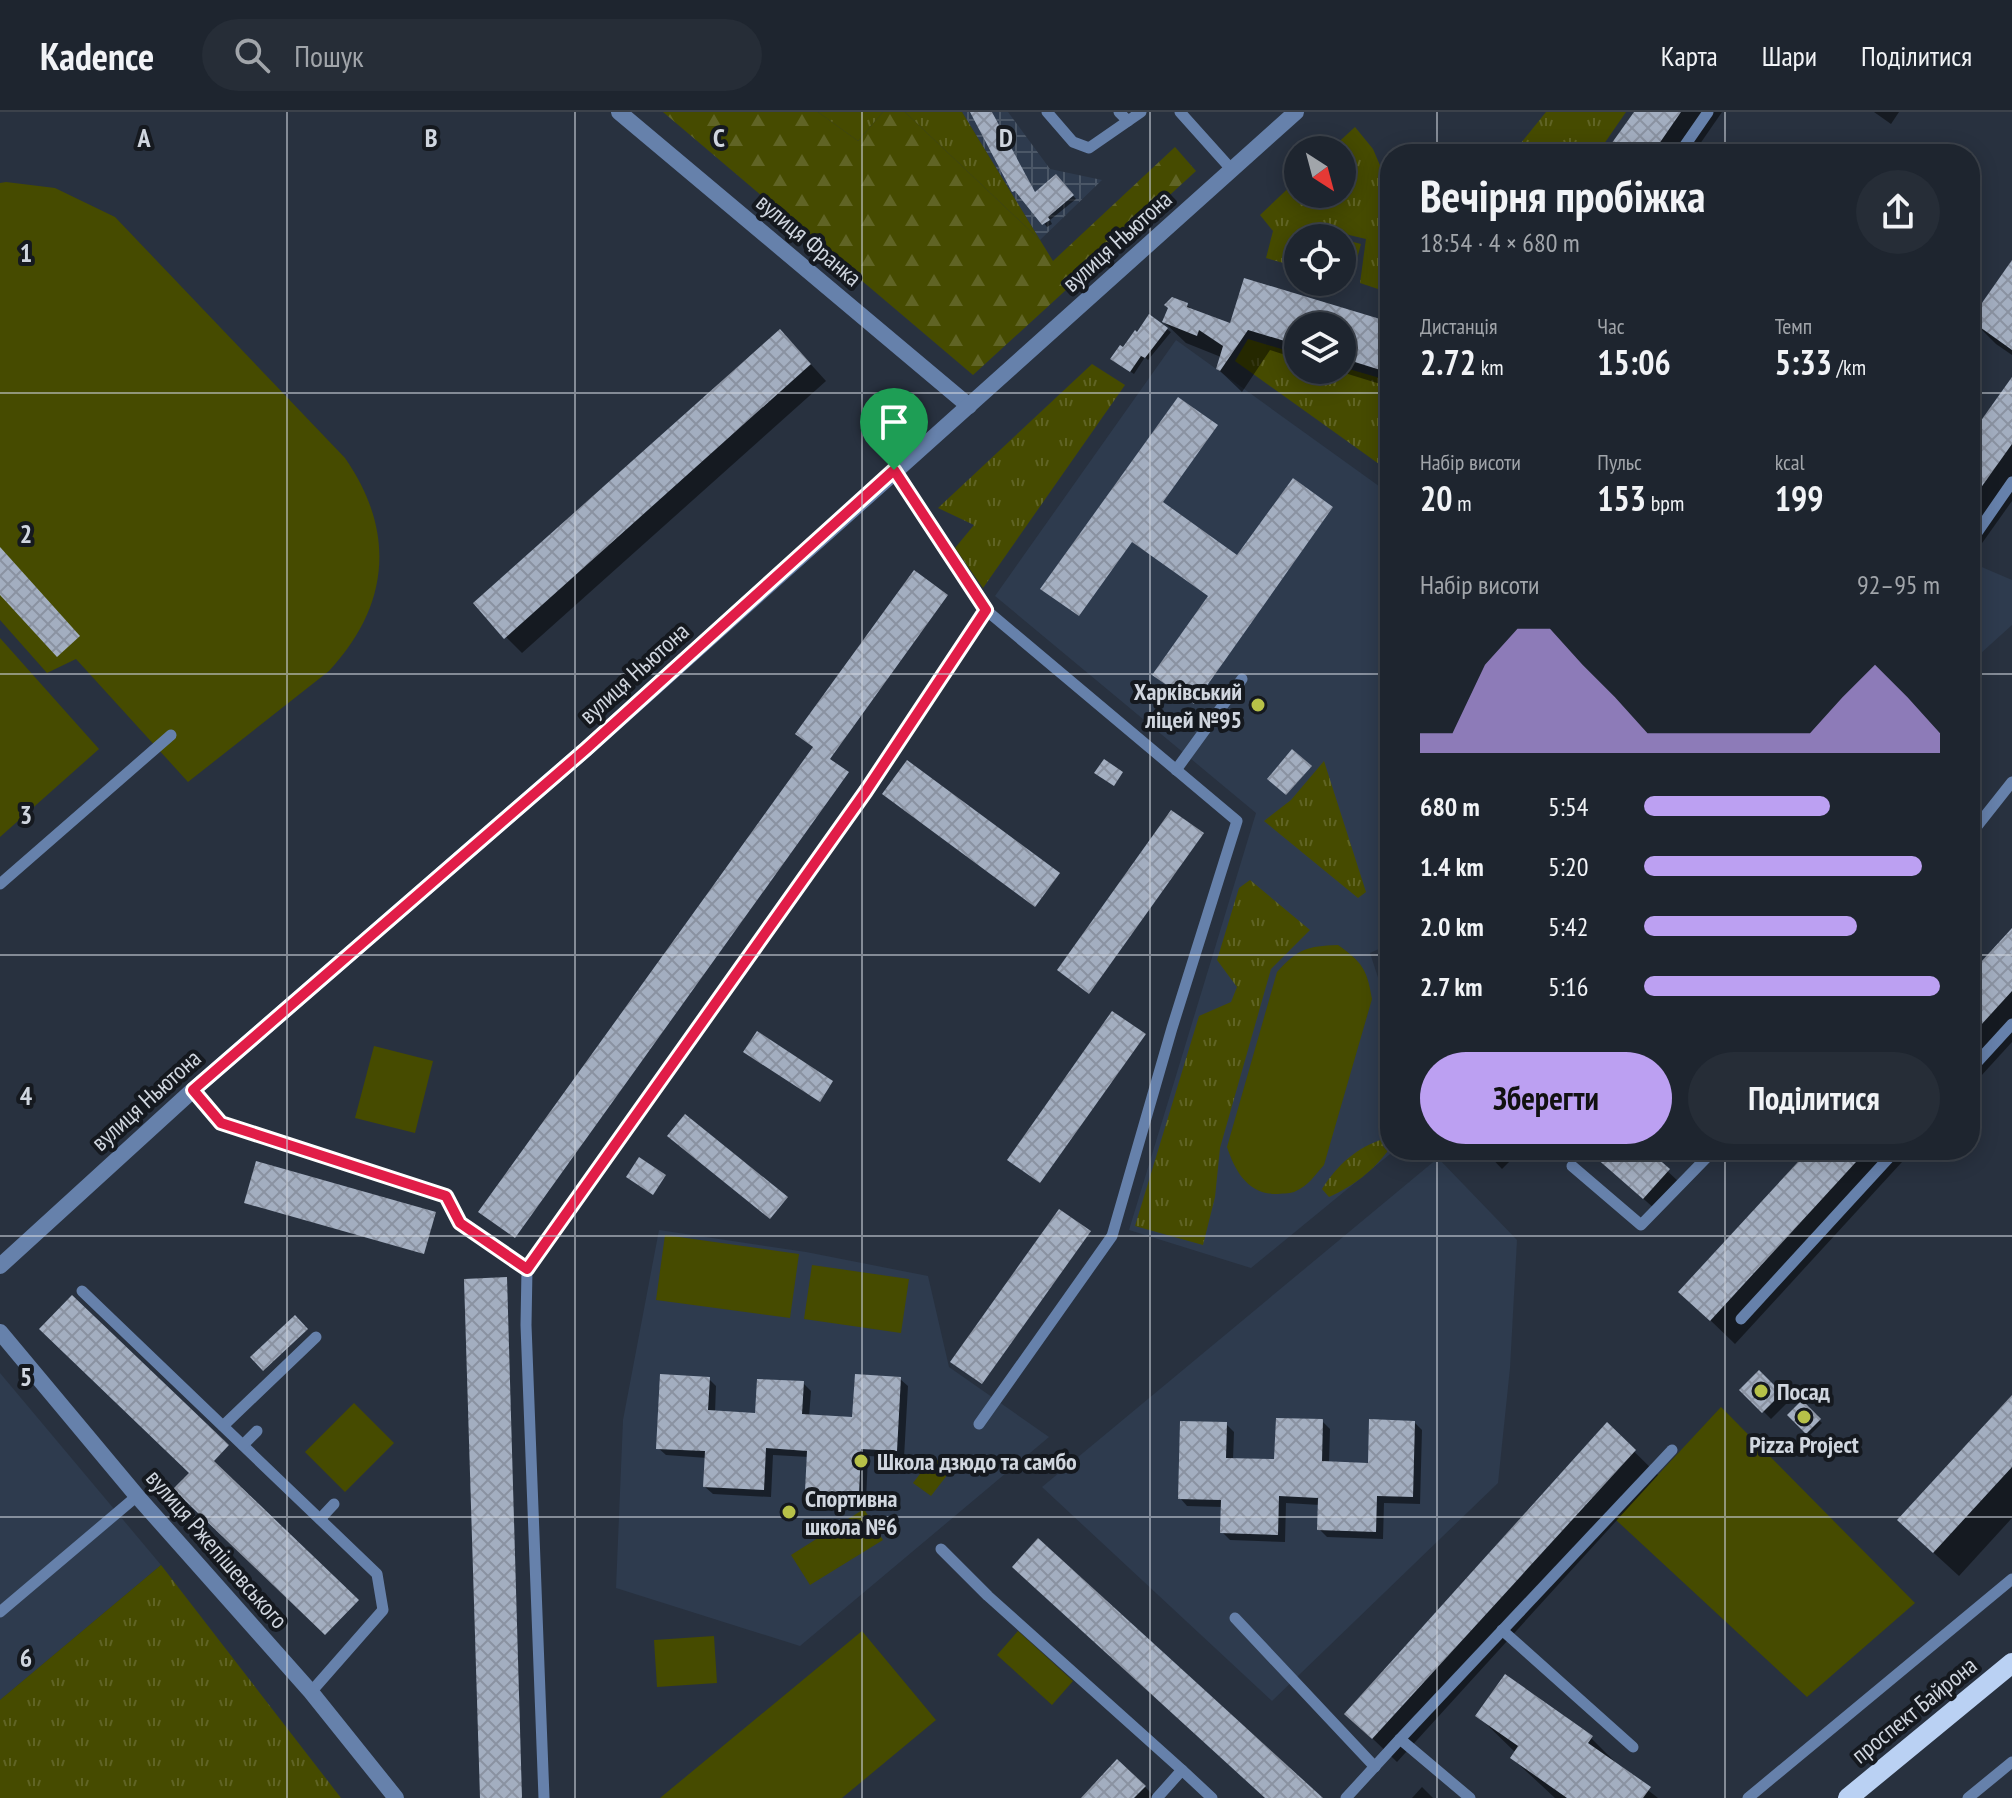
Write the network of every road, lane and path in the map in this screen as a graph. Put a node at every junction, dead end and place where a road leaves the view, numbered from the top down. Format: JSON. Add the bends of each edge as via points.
{"nodes":[{"id":1,"x":619,"y":112,"type":"edge"},
{"id":2,"x":1047,"y":112,"type":"edge"},
{"id":3,"x":1141,"y":112,"type":"edge"},
{"id":4,"x":1180,"y":112,"type":"edge"},
{"id":5,"x":1296,"y":112,"type":"edge"},
{"id":6,"x":1708,"y":112,"type":"edge"},
{"id":7,"x":1124,"y":116,"type":"edge"},
{"id":8,"x":1686,"y":144,"type":"edge"},
{"id":9,"x":1232,"y":170,"type":"junction"},
{"id":10,"x":969,"y":406,"type":"junction"},
{"id":11,"x":894,"y":470,"type":"junction"},
{"id":12,"x":2012,"y":482,"type":"edge"},
{"id":13,"x":1980,"y":528,"type":"edge"},
{"id":14,"x":986,"y":610,"type":"junction"},
{"id":15,"x":1242,"y":679,"type":"dead end"},
{"id":16,"x":171,"y":735,"type":"dead end"},
{"id":17,"x":1176,"y":770,"type":"junction"},
{"id":18,"x":2012,"y":782,"type":"edge"},
{"id":19,"x":1980,"y":822,"type":"edge"},
{"id":20,"x":0,"y":884,"type":"edge"},
{"id":21,"x":2012,"y":1024,"type":"edge"},
{"id":22,"x":1980,"y":1059,"type":"edge"},
{"id":23,"x":193,"y":1090,"type":"junction"},
{"id":24,"x":1704,"y":1160,"type":"edge"},
{"id":25,"x":1887,"y":1160,"type":"edge"},
{"id":26,"x":1572,"y":1166,"type":"dead end"},
{"id":27,"x":0,"y":1266,"type":"edge"},
{"id":28,"x":527,"y":1269,"type":"junction"},
{"id":29,"x":82,"y":1291,"type":"dead end"},
{"id":30,"x":1741,"y":1319,"type":"dead end"},
{"id":31,"x":0,"y":1332,"type":"edge"},
{"id":32,"x":316,"y":1337,"type":"dead end"},
{"id":33,"x":979,"y":1424,"type":"dead end"},
{"id":34,"x":223,"y":1426,"type":"junction"},
{"id":35,"x":257,"y":1431,"type":"dead end"},
{"id":36,"x":243,"y":1445,"type":"junction"},
{"id":37,"x":1672,"y":1450,"type":"dead end"},
{"id":38,"x":137,"y":1496,"type":"junction"},
{"id":39,"x":334,"y":1504,"type":"dead end"},
{"id":40,"x":320,"y":1519,"type":"junction"},
{"id":41,"x":941,"y":1549,"type":"dead end"},
{"id":42,"x":2012,"y":1579,"type":"edge"},
{"id":43,"x":0,"y":1612,"type":"edge"},
{"id":44,"x":1235,"y":1618,"type":"dead end"},
{"id":45,"x":1502,"y":1630,"type":"junction"},
{"id":46,"x":2012,"y":1663,"type":"edge"},
{"id":47,"x":311,"y":1692,"type":"junction"},
{"id":48,"x":1400,"y":1739,"type":"junction"},
{"id":49,"x":1633,"y":1747,"type":"dead end"},
{"id":50,"x":2012,"y":1762,"type":"edge"},
{"id":51,"x":1375,"y":1767,"type":"junction"},
{"id":52,"x":1182,"y":1770,"type":"junction"},
{"id":53,"x":396,"y":1798,"type":"edge"},
{"id":54,"x":544,"y":1798,"type":"edge"},
{"id":55,"x":1157,"y":1798,"type":"edge"},
{"id":56,"x":1212,"y":1798,"type":"edge"},
{"id":57,"x":1346,"y":1798,"type":"edge"},
{"id":58,"x":1470,"y":1798,"type":"edge"},
{"id":59,"x":1748,"y":1798,"type":"edge"},
{"id":60,"x":1848,"y":1798,"type":"edge"},
{"id":61,"x":1968,"y":1798,"type":"edge"}],
"edges":[{"from":1,"to":10,"type":"street","name":"вулиця Франка"},
{"from":2,"to":7,"type":"lane","via":[[1073,142],[1089,148]]},
{"from":3,"to":7,"type":"lane"},
{"from":4,"to":9,"type":"lane"},
{"from":5,"to":9,"type":"street","name":"вулиця Ньютона"},
{"from":6,"to":8,"type":"lane"},
{"from":9,"to":10,"type":"street","name":"вулиця Ньютона"},
{"from":10,"to":11,"type":"street","name":"вулиця Ньютона"},
{"from":11,"to":14,"type":"lane"},
{"from":11,"to":23,"type":"street","name":"вулиця Ньютона","via":[[586,749]]},
{"from":12,"to":13,"type":"lane"},
{"from":14,"to":17,"type":"lane"},
{"from":14,"to":28,"type":"lane","via":[[857,804]]},
{"from":15,"to":17,"type":"lane"},
{"from":16,"to":20,"type":"lane"},
{"from":17,"to":33,"type":"lane","via":[[1237,821],[1112,1236]]},
{"from":18,"to":19,"type":"lane"},
{"from":21,"to":22,"type":"lane"},
{"from":23,"to":27,"type":"street","name":"вулиця Ньютона"},
{"from":23,"to":28,"type":"lane","via":[[221,1123],[446,1196],[460,1223]]},
{"from":24,"to":26,"type":"lane","via":[[1641,1225]]},
{"from":25,"to":30,"type":"lane"},
{"from":28,"to":54,"type":"lane"},
{"from":29,"to":34,"type":"lane"},
{"from":31,"to":38,"type":"street","name":"вулиця Ржепішевського"},
{"from":32,"to":34,"type":"lane"},
{"from":34,"to":36,"type":"lane"},
{"from":35,"to":36,"type":"lane"},
{"from":36,"to":40,"type":"lane"},
{"from":37,"to":45,"type":"lane"},
{"from":38,"to":43,"type":"lane"},
{"from":38,"to":47,"type":"street","name":"вулиця Ржепішевського"},
{"from":39,"to":40,"type":"lane"},
{"from":40,"to":47,"type":"lane","via":[[377,1574],[383,1610]]},
{"from":41,"to":52,"type":"lane"},
{"from":42,"to":59,"type":"lane"},
{"from":44,"to":51,"type":"lane"},
{"from":45,"to":48,"type":"lane"},
{"from":45,"to":49,"type":"lane"},
{"from":46,"to":60,"type":"main road","name":"проспект Байрона"},
{"from":47,"to":53,"type":"street","name":"вулиця Ржепішевського"},
{"from":48,"to":51,"type":"lane"},
{"from":48,"to":58,"type":"lane"},
{"from":50,"to":61,"type":"lane"},
{"from":51,"to":57,"type":"lane"},
{"from":52,"to":55,"type":"lane"},
{"from":52,"to":56,"type":"lane"}]}
